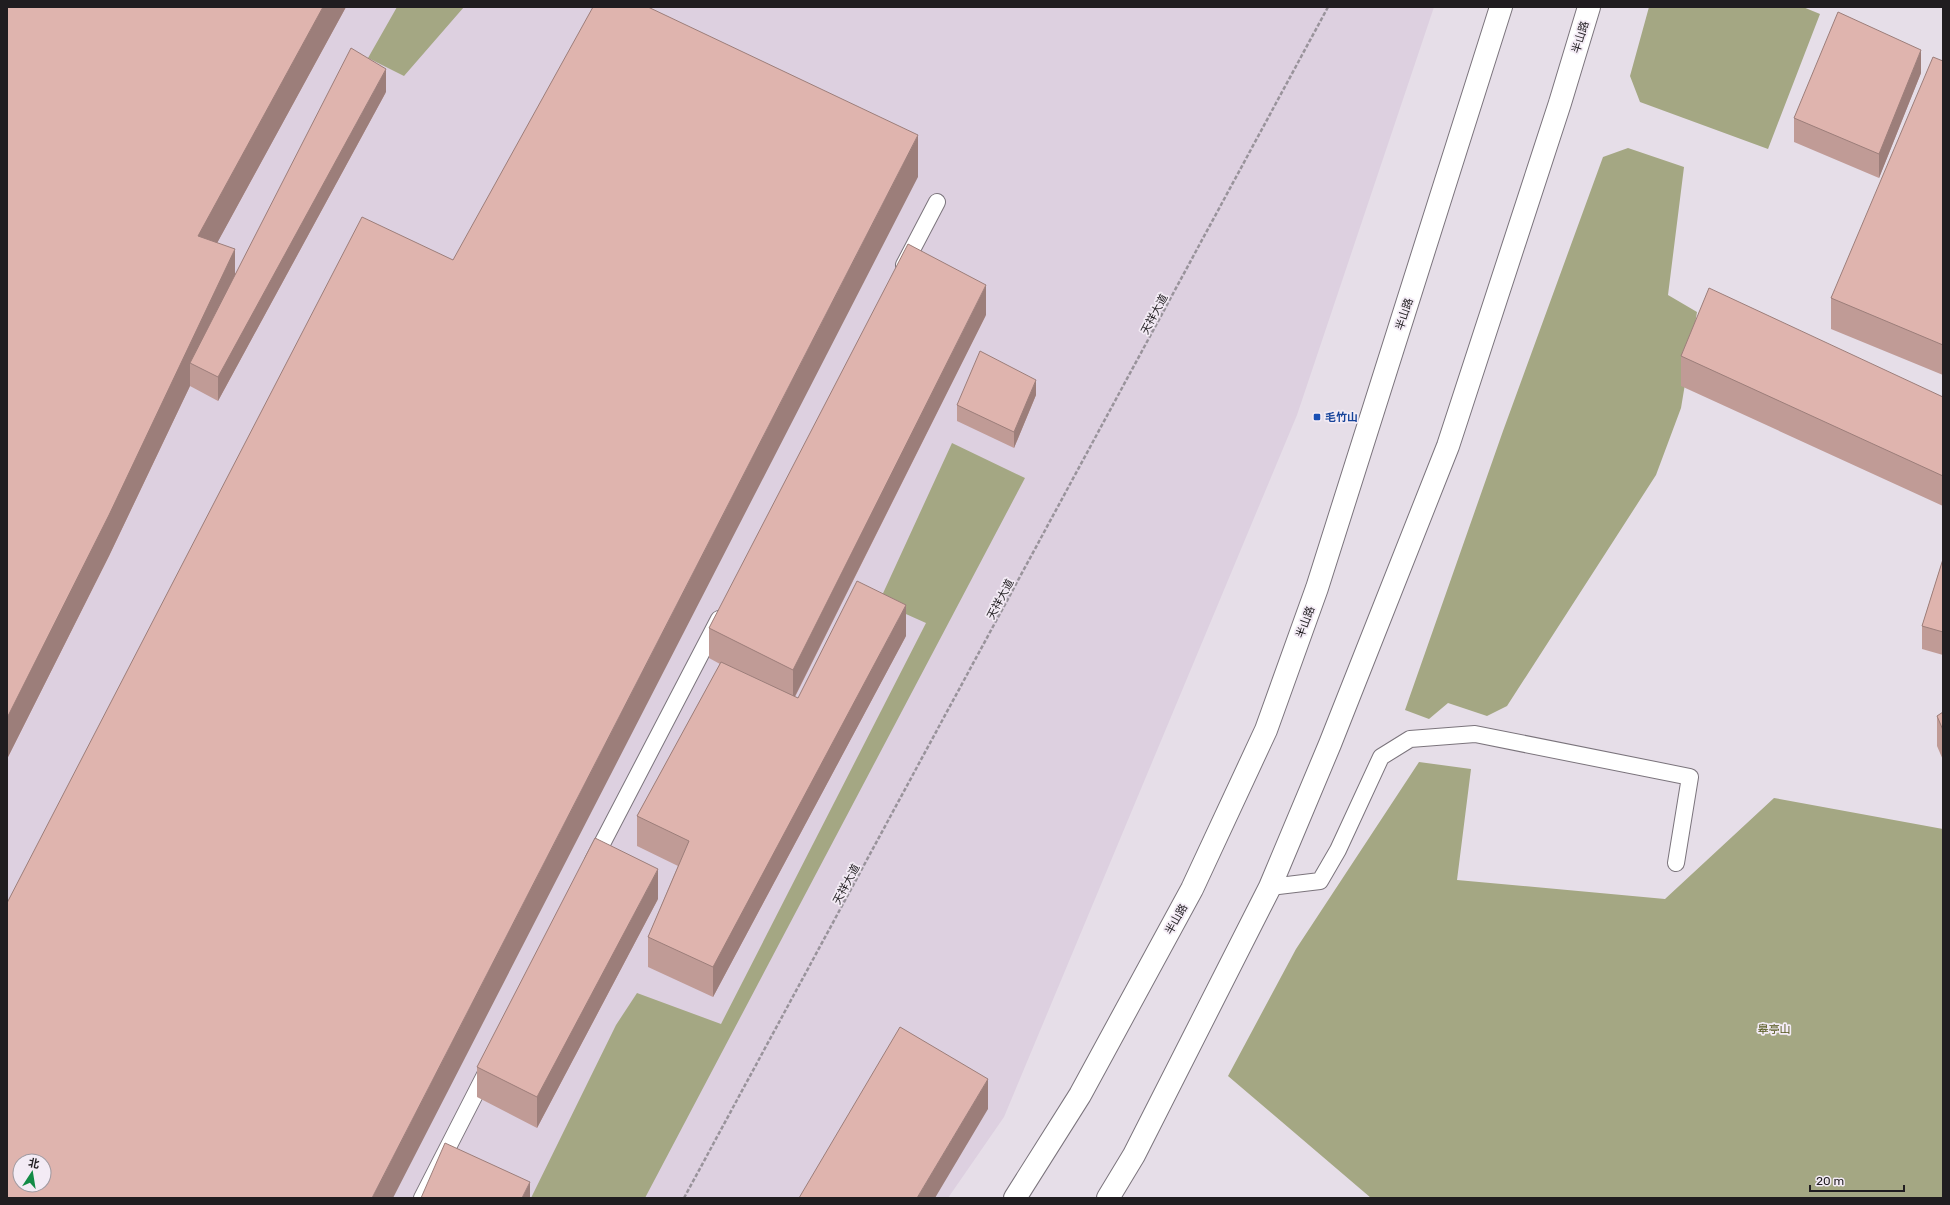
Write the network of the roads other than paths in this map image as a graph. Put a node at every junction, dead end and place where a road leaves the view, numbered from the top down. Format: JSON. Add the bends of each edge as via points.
{"nodes":[{"id":1,"x":1502,"y":7,"type":"edge"},
{"id":2,"x":1589,"y":7,"type":"edge"},
{"id":3,"x":937,"y":202,"type":"dead end"},
{"id":4,"x":896,"y":280,"type":"edge"},
{"id":5,"x":726,"y":605,"type":"edge"},
{"id":6,"x":1676,"y":863,"type":"dead end"},
{"id":7,"x":587,"y":874,"type":"edge"},
{"id":8,"x":1270,"y":887,"type":"junction"},
{"id":9,"x":494,"y":1057,"type":"edge"},
{"id":10,"x":422,"y":1198,"type":"edge"},
{"id":11,"x":1015,"y":1198,"type":"edge"},
{"id":12,"x":1108,"y":1198,"type":"edge"}],
"edges":[{"from":1,"to":11,"type":"main road","name":"半山路","via":[[1318,588],[1266,730],[1192,889],[1080,1095]]},
{"from":2,"to":8,"type":"main road","name":"半山路","via":[[1448,446],[1330,744]]},
{"from":3,"to":4,"type":"lane"},
{"from":5,"to":7,"type":"lane"},
{"from":6,"to":8,"type":"lane","via":[[1690,777],[1474,734],[1410,740],[1381,757],[1338,850],[1320,881]]},
{"from":8,"to":12,"type":"main road","name":"半山路","via":[[1134,1155]]},
{"from":9,"to":10,"type":"lane"}]}
